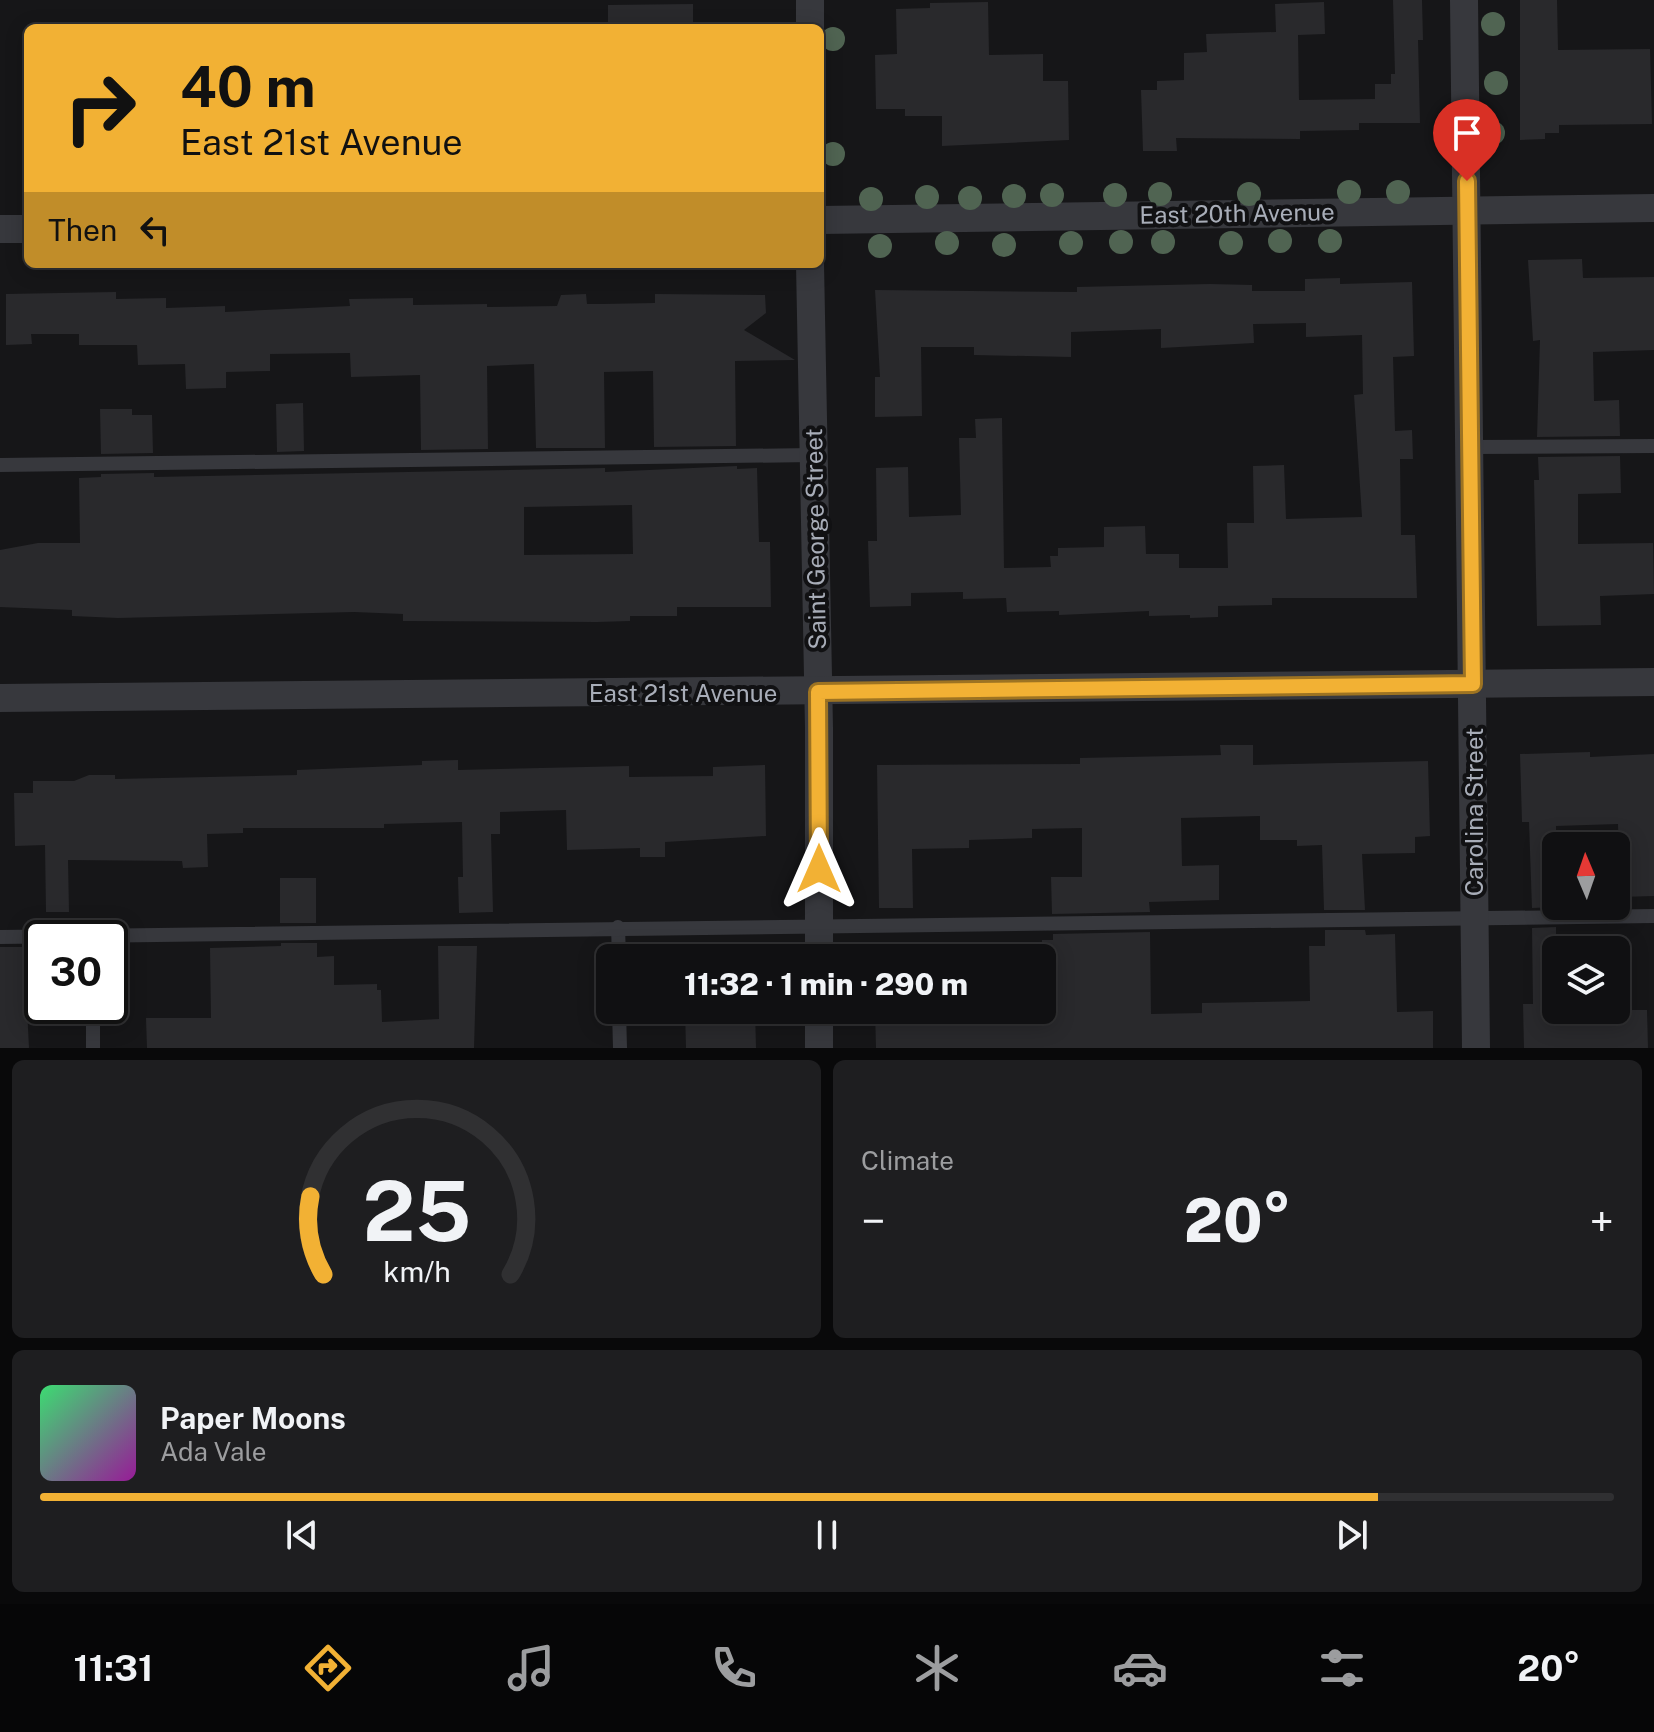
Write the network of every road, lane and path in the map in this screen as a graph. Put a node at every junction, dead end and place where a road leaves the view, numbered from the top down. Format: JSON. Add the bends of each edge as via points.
{"nodes":[{"id":1,"x":810,"y":0,"type":"edge"},
{"id":2,"x":1464,"y":0,"type":"edge"},
{"id":3,"x":810,"y":24,"type":"edge"},
{"id":4,"x":1654,"y":208,"type":"edge"},
{"id":5,"x":1468,"y":210,"type":"junction"},
{"id":6,"x":824,"y":220,"type":"edge"},
{"id":7,"x":0,"y":229,"type":"edge"},
{"id":8,"x":24,"y":229,"type":"edge"},
{"id":9,"x":810,"y":268,"type":"edge"},
{"id":10,"x":1654,"y":446,"type":"edge"},
{"id":11,"x":1471,"y":447,"type":"junction"},
{"id":12,"x":813,"y":455,"type":"junction"},
{"id":13,"x":0,"y":465,"type":"edge"},
{"id":14,"x":1654,"y":682,"type":"edge"},
{"id":15,"x":1473,"y":684,"type":"junction"},
{"id":16,"x":818,"y":692,"type":"junction"},
{"id":17,"x":0,"y":698,"type":"edge"},
{"id":18,"x":1654,"y":916,"type":"edge"},
{"id":19,"x":1474,"y":918,"type":"junction"},
{"id":20,"x":818,"y":925,"type":"junction"},
{"id":21,"x":618,"y":927,"type":"junction"},
{"id":22,"x":128,"y":935,"type":"edge"},
{"id":23,"x":0,"y":937,"type":"edge"},
{"id":24,"x":24,"y":937,"type":"edge"},
{"id":25,"x":619,"y":944,"type":"edge"},
{"id":26,"x":819,"y":944,"type":"edge"},
{"id":27,"x":93,"y":1024,"type":"edge"},
{"id":28,"x":619,"y":1024,"type":"edge"},
{"id":29,"x":819,"y":1024,"type":"edge"},
{"id":30,"x":93,"y":1048,"type":"edge"},
{"id":31,"x":620,"y":1048,"type":"edge"},
{"id":32,"x":819,"y":1048,"type":"edge"},
{"id":33,"x":1476,"y":1048,"type":"edge"}],
"edges":[{"from":1,"to":3,"type":"street"},
{"from":2,"to":5,"type":"street","name":"Carolina Street"},
{"from":4,"to":5,"type":"street","name":"East 20th Avenue"},
{"from":5,"to":6,"type":"street","name":"East 20th Avenue"},
{"from":5,"to":11,"type":"street","name":"Carolina Street"},
{"from":7,"to":8,"type":"street"},
{"from":9,"to":12,"type":"street","name":"Saint George Street"},
{"from":10,"to":11,"type":"lane"},
{"from":11,"to":15,"type":"street","name":"Carolina Street"},
{"from":12,"to":13,"type":"lane"},
{"from":12,"to":16,"type":"street","name":"Saint George Street"},
{"from":14,"to":15,"type":"street","name":"East 21st Avenue"},
{"from":15,"to":16,"type":"street","name":"East 21st Avenue"},
{"from":15,"to":19,"type":"street","name":"Carolina Street"},
{"from":16,"to":17,"type":"street","name":"East 21st Avenue"},
{"from":16,"to":20,"type":"street","name":"Saint George Street"},
{"from":18,"to":19,"type":"lane"},
{"from":19,"to":20,"type":"lane"},
{"from":19,"to":33,"type":"street","name":"Carolina Street"},
{"from":20,"to":21,"type":"lane"},
{"from":20,"to":26,"type":"street","name":"Saint George Street"},
{"from":21,"to":22,"type":"lane"},
{"from":21,"to":25,"type":"lane"},
{"from":23,"to":24,"type":"lane"},
{"from":27,"to":30,"type":"lane"},
{"from":28,"to":31,"type":"lane"},
{"from":29,"to":32,"type":"street"}]}
